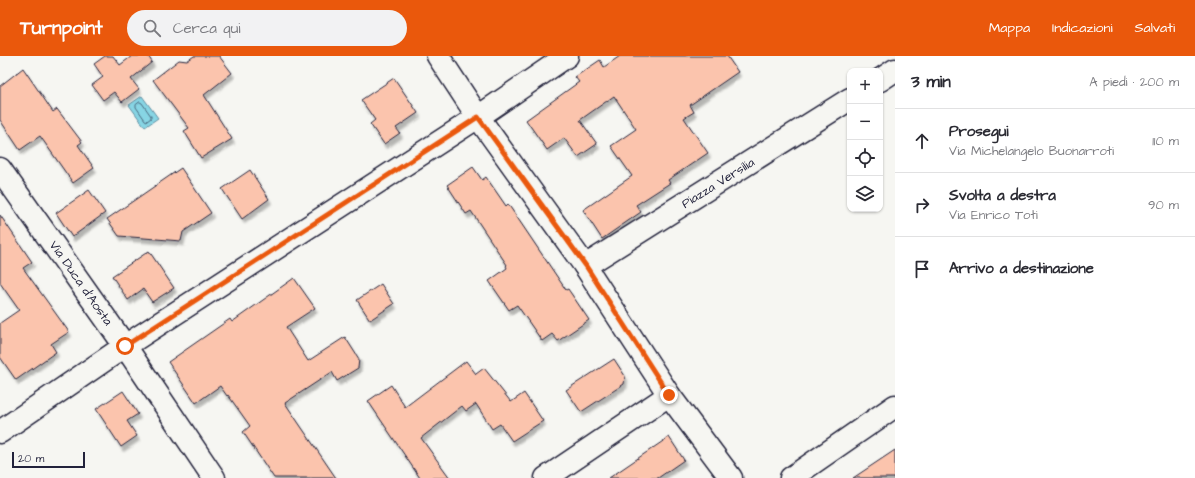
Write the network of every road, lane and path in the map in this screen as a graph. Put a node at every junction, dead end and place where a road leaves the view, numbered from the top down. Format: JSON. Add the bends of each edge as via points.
{"nodes":[{"id":1,"x":438,"y":56,"type":"edge"},
{"id":2,"x":567,"y":56,"type":"edge"},
{"id":3,"x":895,"y":70,"type":"edge"},
{"id":4,"x":883,"y":78,"type":"edge"},
{"id":5,"x":847,"y":101,"type":"edge"},
{"id":6,"x":478,"y":117,"type":"junction"},
{"id":7,"x":0,"y":169,"type":"edge"},
{"id":8,"x":586,"y":266,"type":"junction"},
{"id":9,"x":125,"y":346,"type":"junction"},
{"id":10,"x":669,"y":395,"type":"junction"},
{"id":11,"x":895,"y":406,"type":"edge"},
{"id":12,"x":0,"y":432,"type":"edge"},
{"id":13,"x":214,"y":478,"type":"edge"},
{"id":14,"x":546,"y":478,"type":"edge"},
{"id":15,"x":731,"y":478,"type":"edge"},
{"id":16,"x":791,"y":478,"type":"edge"}],
"edges":[{"from":1,"to":6,"type":"street"},
{"from":2,"to":6,"type":"street"},
{"from":3,"to":4,"type":"street"},
{"from":5,"to":8,"type":"street","name":"Piazza Versilia"},
{"from":6,"to":8,"type":"street"},
{"from":6,"to":9,"type":"street"},
{"from":7,"to":9,"type":"street","name":"Via Duca d'Aosta"},
{"from":8,"to":10,"type":"street"},
{"from":9,"to":12,"type":"street"},
{"from":9,"to":13,"type":"street","name":"Via Duca d'Aosta"},
{"from":10,"to":14,"type":"street"},
{"from":10,"to":15,"type":"street"},
{"from":11,"to":16,"type":"street"}]}
